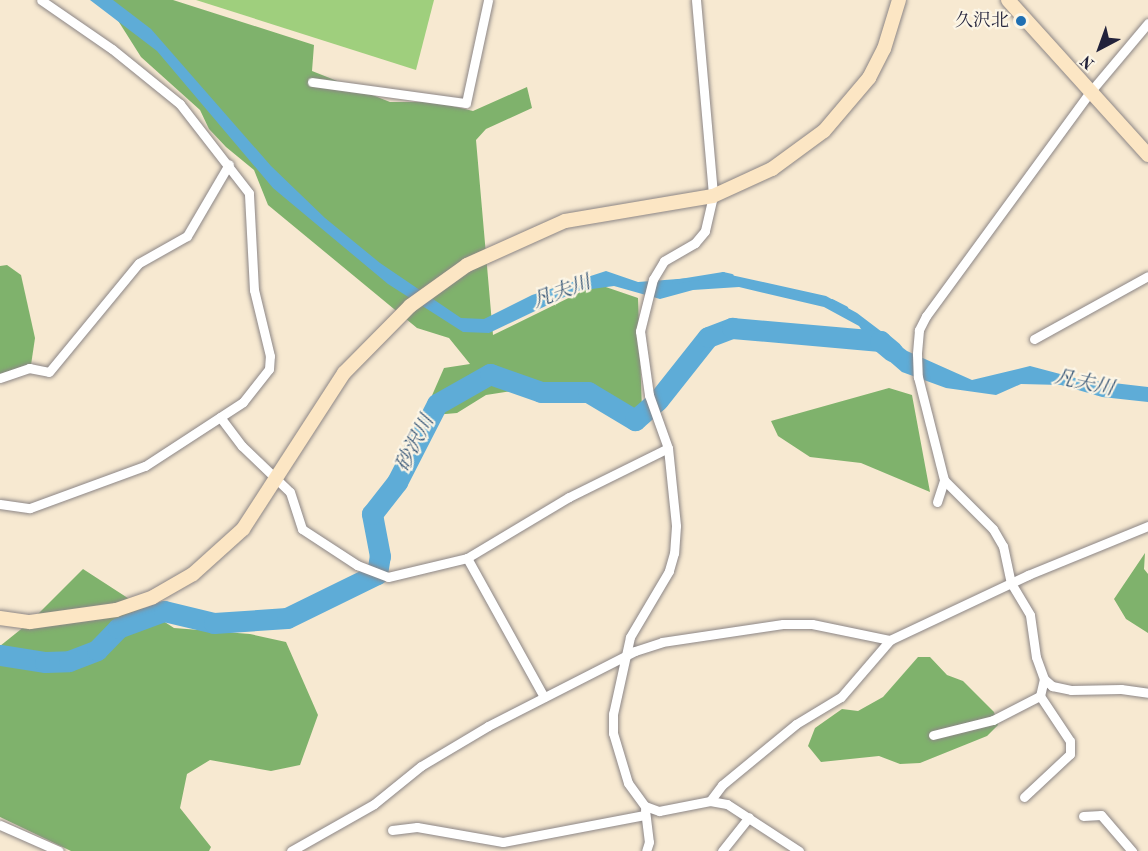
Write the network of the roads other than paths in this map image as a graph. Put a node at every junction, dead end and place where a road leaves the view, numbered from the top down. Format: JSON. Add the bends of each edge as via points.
{"nodes":[{"id":1,"x":41,"y":0,"type":"edge"},
{"id":2,"x":488,"y":0,"type":"edge"},
{"id":3,"x":696,"y":0,"type":"edge"},
{"id":4,"x":899,"y":0,"type":"edge"},
{"id":5,"x":1008,"y":0,"type":"edge"},
{"id":6,"x":1148,"y":23,"type":"edge"},
{"id":7,"x":312,"y":82,"type":"dead end"},
{"id":8,"x":1090,"y":92,"type":"junction"},
{"id":9,"x":1146,"y":150,"type":"edge"},
{"id":10,"x":230,"y":164,"type":"junction"},
{"id":11,"x":713,"y":196,"type":"junction"},
{"id":12,"x":1148,"y":276,"type":"edge"},
{"id":13,"x":1034,"y":339,"type":"dead end"},
{"id":14,"x":0,"y":378,"type":"edge"},
{"id":15,"x":220,"y":417,"type":"junction"},
{"id":16,"x":668,"y":448,"type":"junction"},
{"id":17,"x":279,"y":477,"type":"junction"},
{"id":18,"x":944,"y":480,"type":"junction"},
{"id":19,"x":937,"y":502,"type":"dead end"},
{"id":20,"x":0,"y":504,"type":"edge"},
{"id":21,"x":1148,"y":526,"type":"edge"},
{"id":22,"x":467,"y":558,"type":"junction"},
{"id":23,"x":1011,"y":583,"type":"junction"},
{"id":24,"x":0,"y":618,"type":"edge"},
{"id":25,"x":890,"y":640,"type":"junction"},
{"id":26,"x":626,"y":656,"type":"junction"},
{"id":27,"x":1044,"y":679,"type":"junction"},
{"id":28,"x":1148,"y":693,"type":"edge"},
{"id":29,"x":1040,"y":696,"type":"junction"},
{"id":30,"x":544,"y":697,"type":"junction"},
{"id":31,"x":933,"y":735,"type":"dead end"},
{"id":32,"x":1024,"y":797,"type":"dead end"},
{"id":33,"x":710,"y":801,"type":"junction"},
{"id":34,"x":645,"y":811,"type":"junction"},
{"id":35,"x":1083,"y":816,"type":"dead end"},
{"id":36,"x":749,"y":817,"type":"junction"},
{"id":37,"x":0,"y":825,"type":"edge"},
{"id":38,"x":392,"y":830,"type":"dead end"},
{"id":39,"x":60,"y":851,"type":"edge"},
{"id":40,"x":291,"y":851,"type":"edge"},
{"id":41,"x":646,"y":851,"type":"edge"},
{"id":42,"x":722,"y":851,"type":"edge"},
{"id":43,"x":799,"y":851,"type":"edge"},
{"id":44,"x":1132,"y":851,"type":"edge"}],
"edges":[{"from":1,"to":10,"type":"street","via":[[180,104]]},
{"from":2,"to":7,"type":"street","via":[[466,103]]},
{"from":3,"to":11,"type":"street"},
{"from":4,"to":11,"type":"street","via":[[884,49],[868,78],[824,131],[772,169]]},
{"from":5,"to":8,"type":"street"},
{"from":6,"to":8,"type":"street"},
{"from":8,"to":9,"type":"street"},
{"from":8,"to":18,"type":"street","via":[[919,330],[918,377]]},
{"from":10,"to":14,"type":"street","via":[[188,236],[139,263],[49,372],[29,368]]},
{"from":10,"to":15,"type":"street","via":[[249,193],[254,290],[270,356],[268,369],[253,393]]},
{"from":11,"to":16,"type":"street","via":[[705,231],[694,243],[664,261],[653,279],[640,332],[642,366]]},
{"from":11,"to":17,"type":"street","via":[[565,221],[467,266],[410,306],[352,364]]},
{"from":12,"to":13,"type":"street"},
{"from":15,"to":17,"type":"street","via":[[242,446]]},
{"from":15,"to":20,"type":"street","via":[[120,477],[30,507]]},
{"from":16,"to":22,"type":"street","via":[[569,497]]},
{"from":16,"to":26,"type":"street","via":[[676,526],[674,553],[669,571],[630,637]]},
{"from":17,"to":22,"type":"street","via":[[290,492],[302,529],[367,570],[388,577]]},
{"from":17,"to":24,"type":"street","via":[[243,529],[222,550],[153,597],[78,618],[30,622]]},
{"from":18,"to":19,"type":"street"},
{"from":18,"to":23,"type":"street","via":[[993,529],[1009,562]]},
{"from":21,"to":23,"type":"street"},
{"from":22,"to":30,"type":"street"},
{"from":23,"to":25,"type":"street"},
{"from":23,"to":27,"type":"street","via":[[1030,615],[1036,657]]},
{"from":25,"to":26,"type":"street","via":[[812,624],[783,624],[662,642]]},
{"from":25,"to":33,"type":"street","via":[[841,698],[796,724],[723,784]]},
{"from":26,"to":30,"type":"street"},
{"from":26,"to":34,"type":"street","via":[[613,714],[614,733],[628,783]]},
{"from":27,"to":28,"type":"street","via":[[1052,686],[1071,690]]},
{"from":27,"to":29,"type":"street"},
{"from":29,"to":31,"type":"street","via":[[993,720]]},
{"from":29,"to":32,"type":"street","via":[[1070,741],[1070,754]]},
{"from":30,"to":40,"type":"street","via":[[421,766],[374,804]]},
{"from":33,"to":34,"type":"street","via":[[659,812]]},
{"from":33,"to":36,"type":"street","via":[[727,804]]},
{"from":34,"to":38,"type":"street","via":[[503,842],[417,827]]},
{"from":34,"to":41,"type":"street","via":[[649,842]]},
{"from":35,"to":44,"type":"street","via":[[1101,814]]},
{"from":36,"to":42,"type":"street"},
{"from":36,"to":43,"type":"street"},
{"from":37,"to":39,"type":"street"}]}
